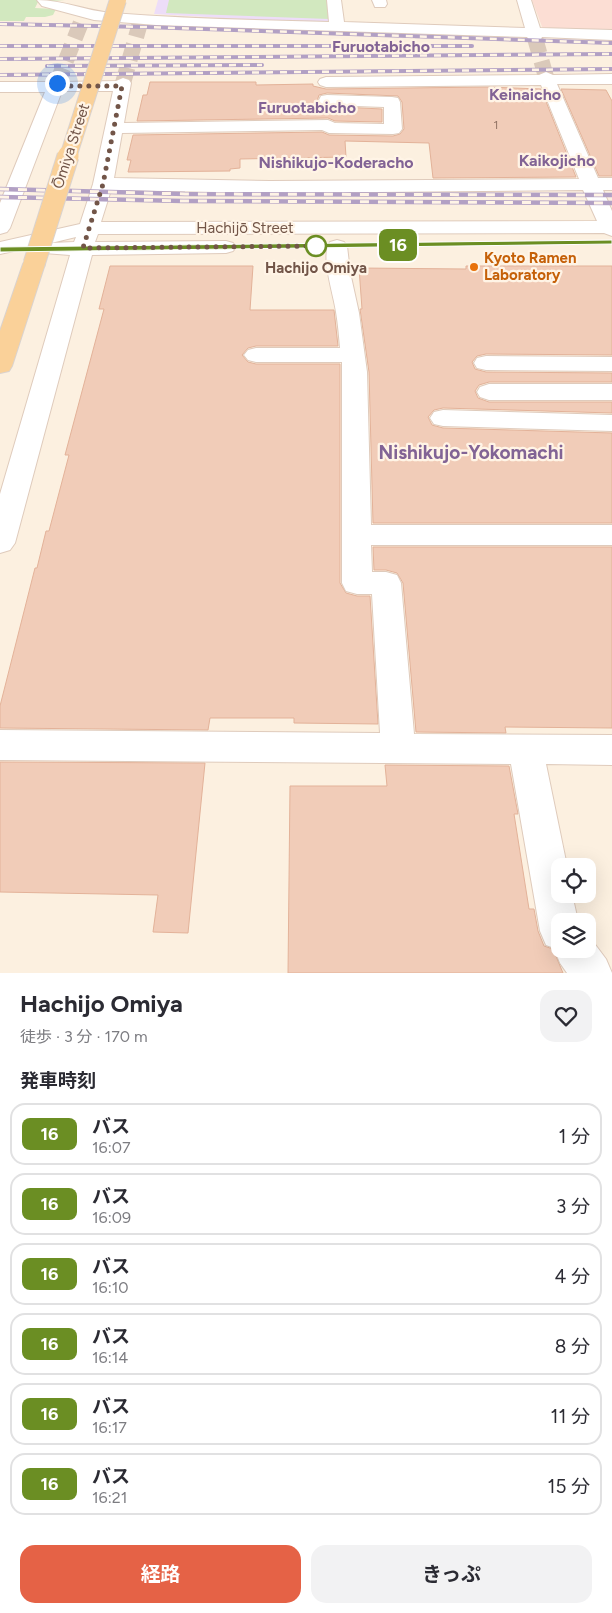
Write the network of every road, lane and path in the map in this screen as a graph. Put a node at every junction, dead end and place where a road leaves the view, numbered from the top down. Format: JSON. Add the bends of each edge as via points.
{"nodes":[{"id":1,"x":44,"y":0,"type":"edge"},
{"id":2,"x":118,"y":0,"type":"edge"},
{"id":3,"x":334,"y":0,"type":"edge"},
{"id":4,"x":524,"y":0,"type":"edge"},
{"id":5,"x":337,"y":28,"type":"junction"},
{"id":6,"x":612,"y":35,"type":"edge"},
{"id":7,"x":534,"y":36,"type":"junction"},
{"id":8,"x":547,"y":79,"type":"junction"},
{"id":9,"x":612,"y":80,"type":"edge"},
{"id":10,"x":57,"y":85,"type":"junction"},
{"id":11,"x":0,"y":87,"type":"edge"},
{"id":12,"x":327,"y":100,"type":"junction"},
{"id":13,"x":328,"y":125,"type":"junction"},
{"id":14,"x":114,"y":128,"type":"junction"},
{"id":15,"x":103,"y":184,"type":"junction"},
{"id":16,"x":591,"y":184,"type":"junction"},
{"id":17,"x":612,"y":184,"type":"edge"},
{"id":18,"x":0,"y":228,"type":"edge"},
{"id":19,"x":611,"y":231,"type":"edge"},
{"id":20,"x":86,"y":238,"type":"junction"},
{"id":21,"x":337,"y":246,"type":"junction"},
{"id":22,"x":0,"y":248,"type":"edge"},
{"id":23,"x":256,"y":355,"type":"dead end"},
{"id":24,"x":353,"y":355,"type":"junction"},
{"id":25,"x":486,"y":363,"type":"dead end"},
{"id":26,"x":612,"y":364,"type":"edge"},
{"id":27,"x":0,"y":366,"type":"edge"},
{"id":28,"x":490,"y":392,"type":"dead end"},
{"id":29,"x":612,"y":392,"type":"edge"},
{"id":30,"x":443,"y":418,"type":"dead end"},
{"id":31,"x":612,"y":423,"type":"edge"},
{"id":32,"x":357,"y":535,"type":"junction"},
{"id":33,"x":612,"y":535,"type":"edge"},
{"id":34,"x":0,"y":543,"type":"edge"},
{"id":35,"x":0,"y":745,"type":"edge"},
{"id":36,"x":398,"y":749,"type":"junction"},
{"id":37,"x":526,"y":749,"type":"junction"},
{"id":38,"x":612,"y":750,"type":"edge"},
{"id":39,"x":557,"y":913,"type":"edge"},
{"id":40,"x":581,"y":958,"type":"edge"},
{"id":41,"x":592,"y":973,"type":"edge"}],
"edges":[{"from":1,"to":5,"type":"street","via":[[94,16]]},
{"from":2,"to":27,"type":"main road","name":"Ōmiya Street","bridge":true},
{"from":3,"to":5,"type":"street"},
{"from":4,"to":7,"type":"street"},
{"from":5,"to":7,"type":"street"},
{"from":6,"to":7,"type":"street"},
{"from":8,"to":9,"type":"street"},
{"from":8,"to":12,"type":"street","via":[[325,82]]},
{"from":8,"to":16,"type":"street"},
{"from":10,"to":11,"type":"street"},
{"from":10,"to":14,"type":"street","via":[[122,85]]},
{"from":10,"to":18,"type":"street"},
{"from":12,"to":13,"type":"street"},
{"from":12,"to":13,"type":"street","via":[[392,102],[393,129],[329,128]]},
{"from":13,"to":14,"type":"street"},
{"from":14,"to":15,"type":"street"},
{"from":15,"to":16,"type":"street","via":[[280,187]]},
{"from":15,"to":20,"type":"street"},
{"from":16,"to":17,"type":"street"},
{"from":16,"to":19,"type":"street"},
{"from":19,"to":20,"type":"street","name":"Hachijō Street"},
{"from":19,"to":21,"type":"street","name":"Hachijō Street"},
{"from":20,"to":21,"type":"street","name":"Hachijō Street"},
{"from":20,"to":22,"type":"street","name":"Hachijō Street"},
{"from":20,"to":34,"type":"street"},
{"from":21,"to":24,"type":"street"},
{"from":23,"to":24,"type":"street"},
{"from":24,"to":32,"type":"street"},
{"from":25,"to":26,"type":"street"},
{"from":28,"to":29,"type":"street"},
{"from":30,"to":31,"type":"street"},
{"from":32,"to":33,"type":"street"},
{"from":32,"to":36,"type":"street","via":[[357,582],[386,583]]},
{"from":35,"to":36,"type":"street"},
{"from":36,"to":37,"type":"street"},
{"from":37,"to":38,"type":"street"},
{"from":37,"to":39,"type":"street"},
{"from":40,"to":41,"type":"street"}]}
